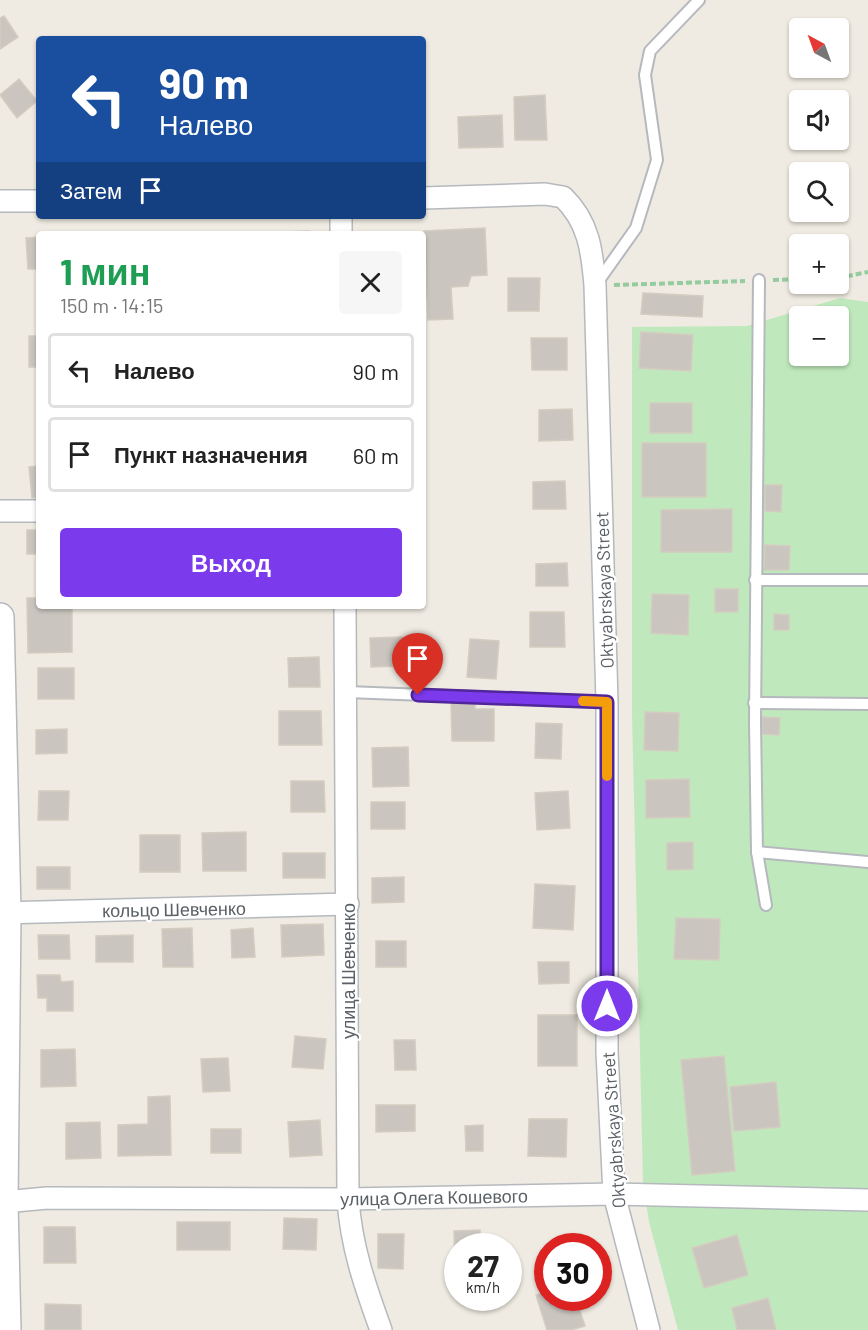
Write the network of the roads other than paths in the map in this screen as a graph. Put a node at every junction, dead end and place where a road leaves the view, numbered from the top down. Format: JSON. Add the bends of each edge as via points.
{"nodes":[{"id":1,"x":699,"y":0,"type":"edge"},
{"id":2,"x":426,"y":198,"type":"edge"},
{"id":3,"x":0,"y":201,"type":"edge"},
{"id":4,"x":36,"y":201,"type":"edge"},
{"id":5,"x":759,"y":280,"type":"road end"},
{"id":6,"x":595,"y":285,"type":"junction"},
{"id":7,"x":0,"y":511,"type":"edge"},
{"id":8,"x":36,"y":511,"type":"edge"},
{"id":9,"x":755,"y":580,"type":"junction"},
{"id":10,"x":868,"y":580,"type":"edge"},
{"id":11,"x":345,"y":609,"type":"edge"},
{"id":12,"x":0,"y":617,"type":"edge"},
{"id":13,"x":347,"y":693,"type":"junction"},
{"id":14,"x":607,"y":702,"type":"junction"},
{"id":15,"x":754,"y":703,"type":"junction"},
{"id":16,"x":868,"y":704,"type":"edge"},
{"id":17,"x":758,"y":852,"type":"junction"},
{"id":18,"x":868,"y":862,"type":"edge"},
{"id":19,"x":348,"y":904,"type":"junction"},
{"id":20,"x":766,"y":904,"type":"dead end"},
{"id":21,"x":3,"y":913,"type":"edge"},
{"id":22,"x":614,"y":1194,"type":"junction"},
{"id":23,"x":348,"y":1199,"type":"junction"},
{"id":24,"x":868,"y":1200,"type":"edge"},
{"id":25,"x":2,"y":1202,"type":"edge"},
{"id":26,"x":7,"y":1330,"type":"edge"},
{"id":27,"x":381,"y":1330,"type":"edge"},
{"id":28,"x":649,"y":1330,"type":"edge"}],
"edges":[{"from":1,"to":6,"type":"lane","via":[[650,51],[645,75],[657,160],[636,228]]},
{"from":2,"to":6,"type":"street","name":"Oktyabrskaya Street","via":[[545,194],[563,197],[584,225],[591,242]]},
{"from":3,"to":4,"type":"street"},
{"from":5,"to":9,"type":"lane"},
{"from":6,"to":14,"type":"street","name":"Oktyabrskaya Street"},
{"from":7,"to":8,"type":"street"},
{"from":9,"to":10,"type":"lane"},
{"from":9,"to":15,"type":"lane"},
{"from":11,"to":13,"type":"street","name":"улица Шевченко"},
{"from":12,"to":21,"type":"street"},
{"from":13,"to":14,"type":"lane"},
{"from":13,"to":19,"type":"street","name":"улица Шевченко"},
{"from":14,"to":22,"type":"street","name":"Oktyabrskaya Street","via":[[607,1052]]},
{"from":15,"to":16,"type":"lane"},
{"from":15,"to":17,"type":"lane"},
{"from":17,"to":18,"type":"lane"},
{"from":17,"to":20,"type":"lane"},
{"from":19,"to":21,"type":"street","name":"кольцо Шевченко"},
{"from":19,"to":23,"type":"street","name":"улица Шевченко"},
{"from":21,"to":25,"type":"street"},
{"from":22,"to":23,"type":"street","name":"улица Олега Кошевого"},
{"from":22,"to":24,"type":"street","name":"улица Олега Кошевого"},
{"from":22,"to":28,"type":"street","name":"Oktyabrskaya Street"},
{"from":23,"to":25,"type":"street","name":"улица Олега Кошевого","via":[[47,1198]]},
{"from":23,"to":27,"type":"street","name":"улица Шевченко","via":[[350,1233],[361,1278]]},
{"from":25,"to":26,"type":"street"}]}
